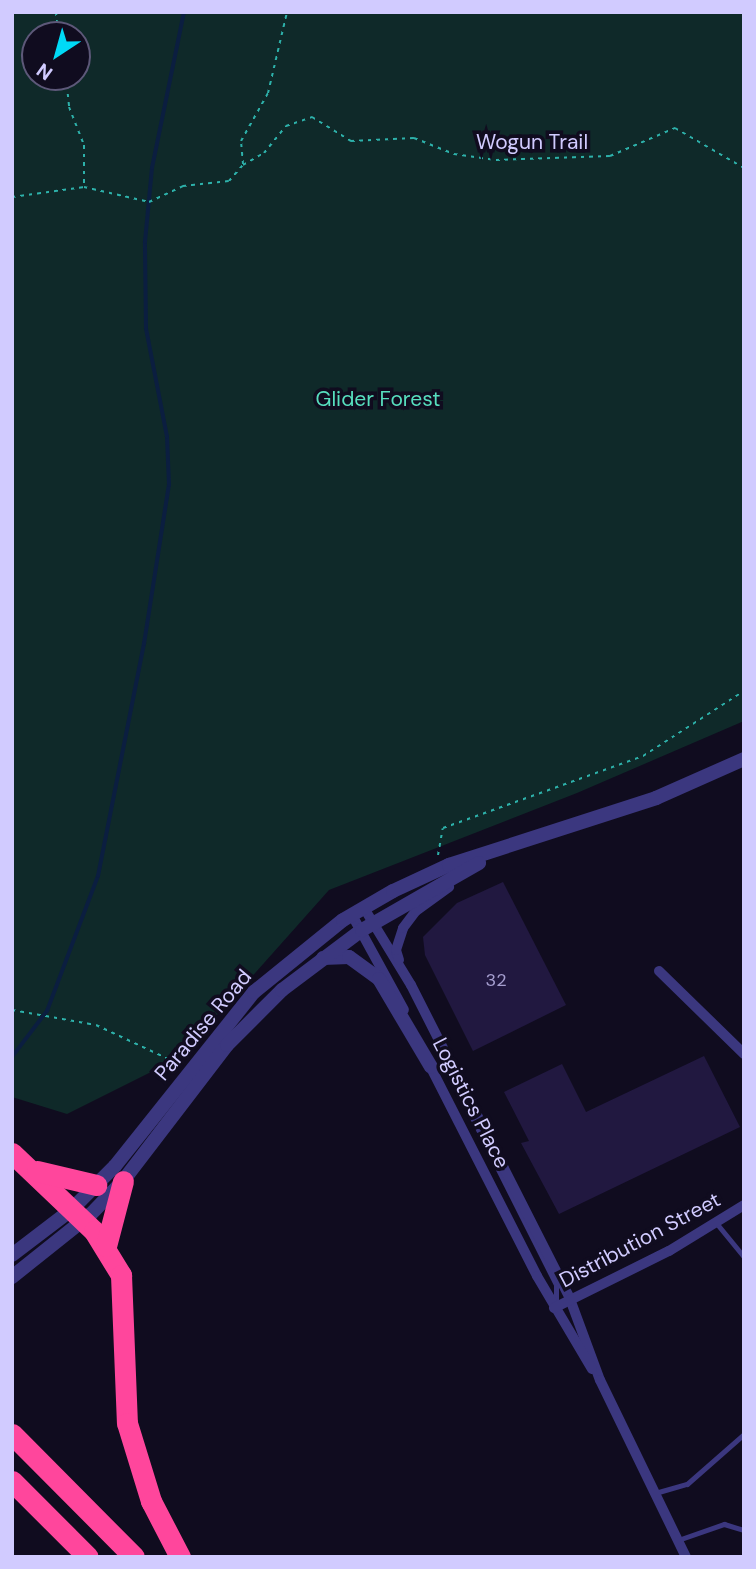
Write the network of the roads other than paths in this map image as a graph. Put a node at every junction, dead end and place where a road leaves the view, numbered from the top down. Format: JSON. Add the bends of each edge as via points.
{"nodes":[{"id":1,"x":744,"y":759,"type":"edge"},
{"id":2,"x":578,"y":824,"type":"junction"},
{"id":3,"x":492,"y":858,"type":"junction"},
{"id":4,"x":358,"y":911,"type":"junction"},
{"id":5,"x":368,"y":926,"type":"junction"},
{"id":6,"x":321,"y":958,"type":"junction"},
{"id":7,"x":401,"y":967,"type":"junction"},
{"id":8,"x":659,"y":971,"type":"dead end"},
{"id":9,"x":422,"y":1006,"type":"junction"},
{"id":10,"x":744,"y":1054,"type":"edge"},
{"id":11,"x":431,"y":1068,"type":"junction"},
{"id":12,"x":12,"y":1153,"type":"edge"},
{"id":13,"x":32,"y":1170,"type":"junction"},
{"id":14,"x":123,"y":1181,"type":"junction"},
{"id":15,"x":96,"y":1185,"type":"junction"},
{"id":16,"x":744,"y":1205,"type":"edge"},
{"id":17,"x":77,"y":1215,"type":"junction"},
{"id":18,"x":717,"y":1224,"type":"junction"},
{"id":19,"x":106,"y":1246,"type":"junction"},
{"id":20,"x":12,"y":1255,"type":"edge"},
{"id":21,"x":744,"y":1257,"type":"edge"},
{"id":22,"x":12,"y":1277,"type":"edge"},
{"id":23,"x":570,"y":1299,"type":"junction"},
{"id":24,"x":554,"y":1308,"type":"junction"},
{"id":25,"x":600,"y":1380,"type":"junction"},
{"id":26,"x":12,"y":1434,"type":"edge"},
{"id":27,"x":744,"y":1434,"type":"edge"},
{"id":28,"x":12,"y":1481,"type":"edge"},
{"id":29,"x":655,"y":1493,"type":"junction"},
{"id":30,"x":744,"y":1530,"type":"edge"},
{"id":31,"x":678,"y":1540,"type":"junction"},
{"id":32,"x":88,"y":1557,"type":"edge"},
{"id":33,"x":134,"y":1557,"type":"edge"},
{"id":34,"x":180,"y":1557,"type":"edge"},
{"id":35,"x":686,"y":1557,"type":"edge"}],
"edges":[{"from":1,"to":2,"type":"street","name":"Paradise Road","via":[[695,783]]},
{"from":2,"to":3,"type":"street","name":"Paradise Road"},
{"from":2,"to":4,"type":"street","name":"Paradise Road","via":[[436,871]]},
{"from":3,"to":5,"type":"street","name":"Paradise Road"},
{"from":3,"to":7,"type":"street","via":[[416,911],[398,939]]},
{"from":4,"to":5,"type":"street","name":"Logistics Place"},
{"from":4,"to":15,"type":"street","name":"Paradise Road","via":[[254,992]]},
{"from":5,"to":6,"type":"street","name":"Paradise Road"},
{"from":5,"to":7,"type":"street","name":"Logistics Place"},
{"from":5,"to":11,"type":"street","name":"Logistics Place"},
{"from":6,"to":11,"type":"street","via":[[349,957],[379,979]]},
{"from":6,"to":14,"type":"street","name":"Paradise Road","via":[[227,1045]]},
{"from":7,"to":9,"type":"street","name":"Logistics Place"},
{"from":8,"to":10,"type":"street"},
{"from":9,"to":23,"type":"street","name":"Logistics Place"},
{"from":9,"to":24,"type":"lane","name":"Logistics Place","via":[[436,1045],[556,1285],[560,1297]]},
{"from":11,"to":24,"type":"street","name":"Logistics Place"},
{"from":12,"to":13,"type":"highway"},
{"from":13,"to":15,"type":"highway"},
{"from":13,"to":17,"type":"highway"},
{"from":14,"to":17,"type":"street","name":"Paradise Road"},
{"from":14,"to":19,"type":"highway"},
{"from":15,"to":17,"type":"street","name":"Paradise Road"},
{"from":16,"to":18,"type":"street","name":"Distribution Street"},
{"from":17,"to":19,"type":"highway"},
{"from":17,"to":20,"type":"street","name":"Paradise Road"},
{"from":17,"to":22,"type":"street","name":"Paradise Road"},
{"from":18,"to":21,"type":"lane"},
{"from":18,"to":23,"type":"street","name":"Distribution Street"},
{"from":19,"to":34,"type":"highway","via":[[124,1287],[122,1377],[130,1436],[151,1501]]},
{"from":23,"to":24,"type":"street","name":"Distribution Street"},
{"from":23,"to":25,"type":"street","name":"Logistics Place"},
{"from":24,"to":25,"type":"street","name":"Logistics Place"},
{"from":25,"to":29,"type":"street","name":"Logistics Place"},
{"from":26,"to":33,"type":"highway"},
{"from":27,"to":29,"type":"lane","via":[[687,1484]]},
{"from":28,"to":32,"type":"highway"},
{"from":29,"to":31,"type":"street","name":"Logistics Place"},
{"from":30,"to":31,"type":"lane","via":[[724,1524]]},
{"from":31,"to":35,"type":"street","name":"Logistics Place"}]}
